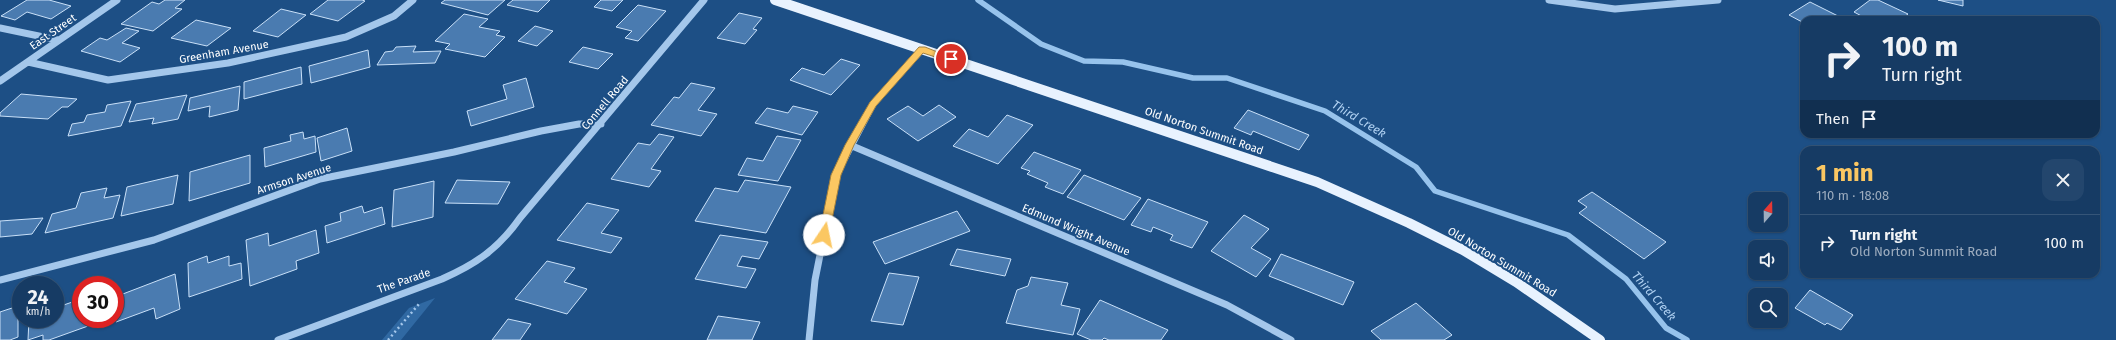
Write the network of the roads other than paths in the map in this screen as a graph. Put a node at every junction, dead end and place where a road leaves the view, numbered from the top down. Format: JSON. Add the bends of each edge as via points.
{"nodes":[{"id":1,"x":117,"y":0,"type":"edge"},
{"id":2,"x":413,"y":0,"type":"edge"},
{"id":3,"x":704,"y":0,"type":"edge"},
{"id":4,"x":775,"y":0,"type":"edge"},
{"id":5,"x":1549,"y":0,"type":"edge"},
{"id":6,"x":1718,"y":0,"type":"edge"},
{"id":7,"x":0,"y":28,"type":"edge"},
{"id":8,"x":58,"y":40,"type":"junction"},
{"id":9,"x":922,"y":49,"type":"junction"},
{"id":10,"x":28,"y":62,"type":"junction"},
{"id":11,"x":0,"y":81,"type":"edge"},
{"id":12,"x":601,"y":124,"type":"junction"},
{"id":13,"x":850,"y":145,"type":"junction"},
{"id":14,"x":520,"y":218,"type":"joint"},
{"id":15,"x":0,"y":280,"type":"edge"},
{"id":16,"x":278,"y":340,"type":"edge"},
{"id":17,"x":810,"y":340,"type":"edge"},
{"id":18,"x":1291,"y":340,"type":"edge"},
{"id":19,"x":1600,"y":340,"type":"edge"}],
"edges":[{"from":1,"to":8,"type":"street","name":"East Street"},
{"from":2,"to":10,"type":"street","name":"Greenham Avenue","via":[[394,16],[346,37],[228,64],[108,80]]},
{"from":3,"to":12,"type":"street","name":"Connell Road"},
{"from":4,"to":9,"type":"main road","name":"Old Norton Summit Road"},
{"from":5,"to":6,"type":"street","via":[[1615,9]]},
{"from":7,"to":8,"type":"street"},
{"from":8,"to":10,"type":"street","name":"East Street"},
{"from":9,"to":13,"type":"street","via":[[873,104]]},
{"from":9,"to":19,"type":"main road","name":"Old Norton Summit Road","via":[[1324,185],[1395,216],[1462,250],[1526,288]]},
{"from":10,"to":11,"type":"street","name":"East Street"},
{"from":12,"to":14,"type":"street","name":"Connell Road"},
{"from":12,"to":15,"type":"street","name":"Armson Avenue","via":[[579,124],[541,131],[454,152],[320,179],[154,240]]},
{"from":13,"to":17,"type":"street","via":[[834,183],[815,280]]},
{"from":13,"to":18,"type":"street","name":"Edmund Wright Avenue","via":[[1227,305]]},
{"from":14,"to":16,"type":"street","name":"The Parade","via":[[502,243],[468,267],[415,290]]}]}
